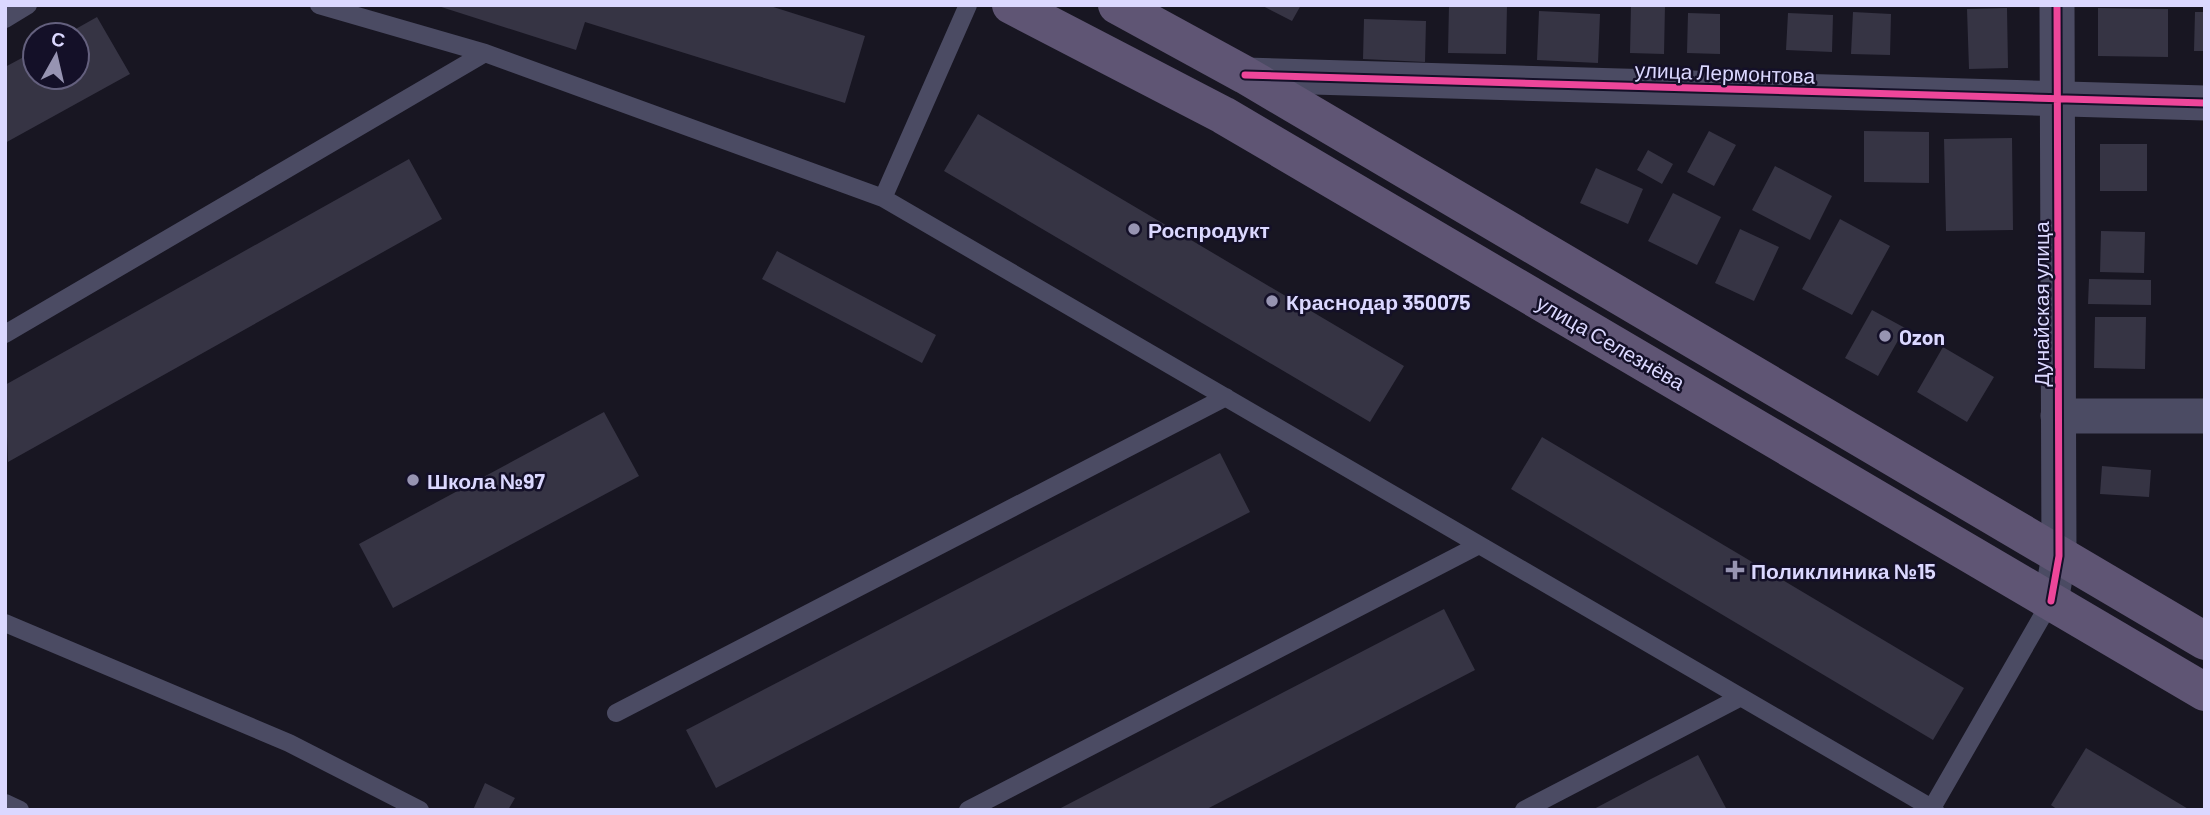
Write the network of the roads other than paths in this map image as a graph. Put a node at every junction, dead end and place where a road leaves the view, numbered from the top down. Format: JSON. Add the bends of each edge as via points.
{"nodes":[{"id":1,"x":28,"y":5,"type":"edge"},
{"id":2,"x":318,"y":5,"type":"edge"},
{"id":3,"x":968,"y":5,"type":"edge"},
{"id":4,"x":1011,"y":5,"type":"edge"},
{"id":5,"x":1117,"y":5,"type":"edge"},
{"id":6,"x":2057,"y":5,"type":"edge"},
{"id":7,"x":5,"y":19,"type":"edge"},
{"id":8,"x":485,"y":53,"type":"junction"},
{"id":9,"x":1245,"y":75,"type":"junction"},
{"id":10,"x":2057,"y":100,"type":"junction"},
{"id":11,"x":2205,"y":103,"type":"edge"},
{"id":12,"x":884,"y":198,"type":"junction"},
{"id":13,"x":5,"y":334,"type":"edge"},
{"id":14,"x":1226,"y":397,"type":"junction"},
{"id":15,"x":2205,"y":415,"type":"edge"},
{"id":16,"x":2058,"y":416,"type":"junction"},
{"id":17,"x":1479,"y":545,"type":"junction"},
{"id":18,"x":2059,"y":556,"type":"junction"},
{"id":19,"x":2050,"y":601,"type":"junction"},
{"id":20,"x":5,"y":624,"type":"edge"},
{"id":21,"x":2205,"y":641,"type":"edge"},
{"id":22,"x":2205,"y":691,"type":"edge"},
{"id":23,"x":1741,"y":697,"type":"junction"},
{"id":24,"x":616,"y":713,"type":"dead end"},
{"id":25,"x":5,"y":803,"type":"edge"},
{"id":26,"x":1934,"y":809,"type":"edge"},
{"id":27,"x":20,"y":810,"type":"edge"},
{"id":28,"x":420,"y":810,"type":"edge"},
{"id":29,"x":968,"y":810,"type":"edge"},
{"id":30,"x":1524,"y":810,"type":"edge"}],
"edges":[{"from":1,"to":7,"type":"lane"},
{"from":2,"to":8,"type":"lane"},
{"from":3,"to":12,"type":"lane"},
{"from":4,"to":19,"type":"main road","name":"улица Селезнёва","via":[[1223,115]]},
{"from":5,"to":9,"type":"main road","name":"улица Селезнёва"},
{"from":6,"to":10,"type":"street","name":"Дунайская улица"},
{"from":8,"to":12,"type":"lane"},
{"from":8,"to":13,"type":"lane"},
{"from":9,"to":10,"type":"street","name":"улица Лермонтова"},
{"from":9,"to":18,"type":"main road","name":"улица Селезнёва"},
{"from":10,"to":11,"type":"street","name":"улица Лермонтова"},
{"from":10,"to":16,"type":"street","name":"Дунайская улица"},
{"from":12,"to":14,"type":"lane"},
{"from":14,"to":17,"type":"lane"},
{"from":14,"to":24,"type":"lane"},
{"from":15,"to":16,"type":"street"},
{"from":16,"to":18,"type":"street","name":"Дунайская улица"},
{"from":17,"to":23,"type":"lane"},
{"from":17,"to":29,"type":"lane"},
{"from":18,"to":19,"type":"street","name":"Дунайская улица"},
{"from":18,"to":21,"type":"main road","name":"улица Селезнёва"},
{"from":19,"to":22,"type":"main road","name":"улица Селезнёва"},
{"from":19,"to":26,"type":"lane"},
{"from":20,"to":28,"type":"lane","via":[[289,743]]},
{"from":23,"to":26,"type":"lane"},
{"from":23,"to":30,"type":"lane"},
{"from":25,"to":27,"type":"lane"}]}
